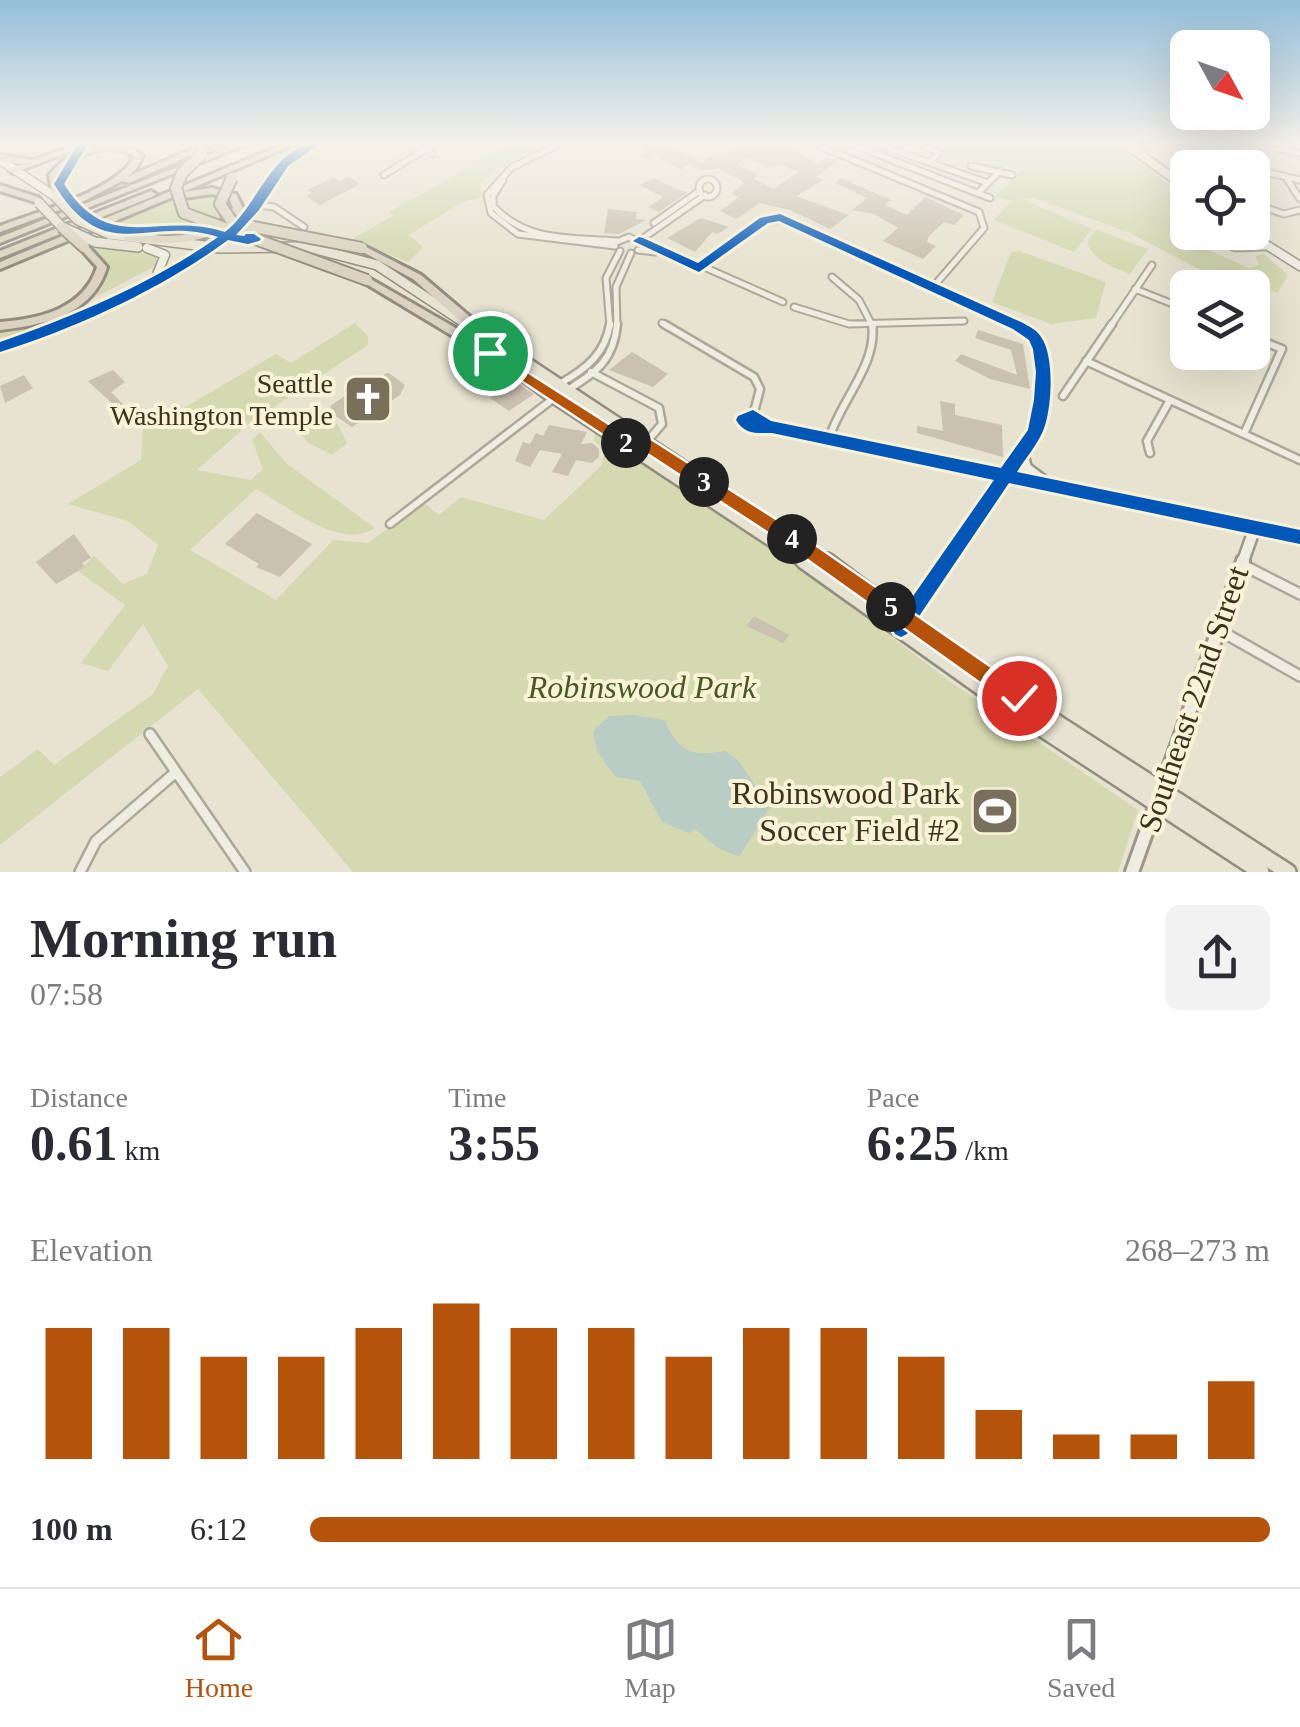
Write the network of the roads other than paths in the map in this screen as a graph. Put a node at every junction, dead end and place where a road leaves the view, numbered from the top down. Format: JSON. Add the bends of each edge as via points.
{"nodes":[{"id":1,"x":29,"y":185,"type":"edge"},
{"id":2,"x":34,"y":185,"type":"edge"},
{"id":3,"x":54,"y":185,"type":"edge"},
{"id":4,"x":107,"y":185,"type":"edge"},
{"id":5,"x":111,"y":185,"type":"edge"},
{"id":6,"x":141,"y":185,"type":"edge"},
{"id":7,"x":146,"y":185,"type":"edge"},
{"id":8,"x":167,"y":185,"type":"edge"},
{"id":9,"x":176,"y":185,"type":"edge"},
{"id":10,"x":195,"y":185,"type":"edge"},
{"id":11,"x":200,"y":185,"type":"edge"},
{"id":12,"x":229,"y":185,"type":"edge"},
{"id":13,"x":267,"y":185,"type":"edge"},
{"id":14,"x":495,"y":185,"type":"edge"},
{"id":15,"x":500,"y":185,"type":"edge"},
{"id":16,"x":917,"y":185,"type":"edge"},
{"id":17,"x":957,"y":185,"type":"edge"},
{"id":18,"x":986,"y":185,"type":"edge"},
{"id":19,"x":0,"y":188,"type":"edge"},
{"id":20,"x":978,"y":193,"type":"junction"},
{"id":21,"x":702,"y":194,"type":"dead end"},
{"id":22,"x":115,"y":195,"type":"junction"},
{"id":23,"x":56,"y":197,"type":"junction"},
{"id":24,"x":990,"y":198,"type":"dead end"},
{"id":25,"x":73,"y":200,"type":"junction"},
{"id":26,"x":37,"y":201,"type":"junction"},
{"id":27,"x":162,"y":202,"type":"junction"},
{"id":28,"x":255,"y":206,"type":"junction"},
{"id":29,"x":1270,"y":209,"type":"edge"},
{"id":30,"x":1300,"y":210,"type":"edge"},
{"id":31,"x":110,"y":221,"type":"junction"},
{"id":32,"x":62,"y":227,"type":"joint"},
{"id":33,"x":304,"y":227,"type":"dead end"},
{"id":34,"x":0,"y":228,"type":"edge"},
{"id":35,"x":235,"y":230,"type":"junction"},
{"id":36,"x":128,"y":238,"type":"junction"},
{"id":37,"x":0,"y":240,"type":"edge"},
{"id":38,"x":90,"y":244,"type":"junction"},
{"id":39,"x":636,"y":245,"type":"junction"},
{"id":40,"x":618,"y":246,"type":"junction"},
{"id":41,"x":147,"y":248,"type":"junction"},
{"id":42,"x":255,"y":248,"type":"junction"},
{"id":43,"x":205,"y":250,"type":"junction"},
{"id":44,"x":1270,"y":250,"type":"edge"},
{"id":45,"x":318,"y":252,"type":"junction"},
{"id":46,"x":0,"y":255,"type":"edge"},
{"id":47,"x":1152,"y":265,"type":"dead end"},
{"id":48,"x":1300,"y":266,"type":"edge"},
{"id":49,"x":0,"y":267,"type":"edge"},
{"id":50,"x":704,"y":267,"type":"junction"},
{"id":51,"x":154,"y":276,"type":"junction"},
{"id":52,"x":832,"y":277,"type":"dead end"},
{"id":53,"x":934,"y":288,"type":"junction"},
{"id":54,"x":1136,"y":289,"type":"junction"},
{"id":55,"x":784,"y":302,"type":"dead end"},
{"id":56,"x":1170,"y":303,"type":"edge"},
{"id":57,"x":794,"y":307,"type":"dead end"},
{"id":58,"x":964,"y":321,"type":"dead end"},
{"id":59,"x":662,"y":323,"type":"dead end"},
{"id":60,"x":0,"y":326,"type":"edge"},
{"id":61,"x":874,"y":326,"type":"junction"},
{"id":62,"x":479,"y":336,"type":"junction"},
{"id":63,"x":1270,"y":344,"type":"edge"},
{"id":64,"x":0,"y":347,"type":"edge"},
{"id":65,"x":490,"y":353,"type":"junction"},
{"id":66,"x":1086,"y":361,"type":"junction"},
{"id":67,"x":589,"y":371,"type":"junction"},
{"id":68,"x":559,"y":390,"type":"junction"},
{"id":69,"x":1063,"y":396,"type":"dead end"},
{"id":70,"x":1170,"y":400,"type":"junction"},
{"id":71,"x":1244,"y":434,"type":"junction"},
{"id":72,"x":829,"y":439,"type":"junction"},
{"id":73,"x":642,"y":447,"type":"junction"},
{"id":74,"x":1022,"y":452,"type":"junction"},
{"id":75,"x":1150,"y":453,"type":"dead end"},
{"id":76,"x":1300,"y":460,"type":"edge"},
{"id":77,"x":1005,"y":475,"type":"junction"},
{"id":78,"x":1052,"y":485,"type":"junction"},
{"id":79,"x":390,"y":524,"type":"dead end"},
{"id":80,"x":1250,"y":526,"type":"junction"},
{"id":81,"x":1300,"y":536,"type":"edge"},
{"id":82,"x":1240,"y":563,"type":"junction"},
{"id":83,"x":1300,"y":594,"type":"edge"},
{"id":84,"x":904,"y":624,"type":"junction"},
{"id":85,"x":1218,"y":630,"type":"junction"},
{"id":86,"x":1300,"y":676,"type":"edge"},
{"id":87,"x":150,"y":734,"type":"dead end"},
{"id":88,"x":176,"y":772,"type":"junction"},
{"id":89,"x":1159,"y":797,"type":"junction"},
{"id":90,"x":81,"y":868,"type":"edge"},
{"id":91,"x":245,"y":872,"type":"edge"},
{"id":92,"x":1132,"y":872,"type":"edge"},
{"id":93,"x":1262,"y":872,"type":"edge"},
{"id":94,"x":1288,"y":872,"type":"edge"}],
"edges":[{"from":1,"to":26,"type":"street"},
{"from":2,"to":23,"type":"street"},
{"from":3,"to":23,"type":"highway"},
{"from":4,"to":25,"type":"highway"},
{"from":5,"to":25,"type":"highway"},
{"from":6,"to":22,"type":"highway"},
{"from":7,"to":22,"type":"highway"},
{"from":8,"to":46,"type":"highway"},
{"from":9,"to":65,"type":"highway","bridge":true,"via":[[174,196],[184,212],[367,280]]},
{"from":10,"to":31,"type":"highway"},
{"from":11,"to":27,"type":"highway"},
{"from":12,"to":62,"type":"highway","bridge":true,"via":[[220,204],[233,222],[362,248],[417,277]]},
{"from":13,"to":28,"type":"street"},
{"from":14,"to":40,"type":"street","via":[[487,196],[502,226],[533,239]]},
{"from":15,"to":40,"type":"street","via":[[495,209],[513,226]]},
{"from":16,"to":53,"type":"street","via":[[982,216],[982,232]]},
{"from":17,"to":20,"type":"street"},
{"from":18,"to":20,"type":"street"},
{"from":19,"to":26,"type":"highway"},
{"from":20,"to":24,"type":"street"},
{"from":21,"to":39,"type":"street"},
{"from":22,"to":37,"type":"highway"},
{"from":23,"to":36,"type":"main road","bridge":true,"via":[[78,220]]},
{"from":25,"to":34,"type":"highway"},
{"from":26,"to":32,"type":"main road","bridge":true},
{"from":27,"to":31,"type":"highway"},
{"from":27,"to":36,"type":"highway","via":[[218,191],[232,196],[238,208],[228,222],[197,236]]},
{"from":28,"to":33,"type":"street","via":[[274,206]]},
{"from":28,"to":35,"type":"street"},
{"from":29,"to":30,"type":"street"},
{"from":31,"to":49,"type":"highway"},
{"from":32,"to":38,"type":"highway","bridge":true},
{"from":35,"to":42,"type":"street","via":[[234,244]]},
{"from":35,"to":43,"type":"street"},
{"from":36,"to":43,"type":"main road"},
{"from":38,"to":41,"type":"main road"},
{"from":38,"to":60,"type":"highway","via":[[102,266],[84,296],[43,319]]},
{"from":39,"to":40,"type":"street"},
{"from":39,"to":40,"type":"street"},
{"from":39,"to":50,"type":"street"},
{"from":39,"to":67,"type":"street","via":[[614,280],[616,340]]},
{"from":40,"to":67,"type":"street","via":[[605,284],[609,335]]},
{"from":41,"to":43,"type":"main road"},
{"from":41,"to":51,"type":"street","via":[[166,258]]},
{"from":42,"to":43,"type":"main road"},
{"from":42,"to":45,"type":"main road"},
{"from":43,"to":45,"type":"main road"},
{"from":43,"to":51,"type":"street"},
{"from":44,"to":48,"type":"street"},
{"from":45,"to":62,"type":"main road","via":[[376,266]]},
{"from":47,"to":54,"type":"street"},
{"from":50,"to":53,"type":"street","via":[[764,220],[784,218]]},
{"from":50,"to":55,"type":"street"},
{"from":51,"to":64,"type":"street"},
{"from":52,"to":61,"type":"street","via":[[861,299]]},
{"from":53,"to":74,"type":"street","via":[[1036,339],[1042,350],[1041,419]]},
{"from":54,"to":56,"type":"street"},
{"from":54,"to":66,"type":"street"},
{"from":57,"to":61,"type":"street","via":[[832,322]]},
{"from":58,"to":61,"type":"street"},
{"from":59,"to":72,"type":"street","via":[[754,376],[760,390],[746,426]]},
{"from":61,"to":72,"type":"street","via":[[872,358]]},
{"from":62,"to":65,"type":"main road"},
{"from":62,"to":68,"type":"main road"},
{"from":63,"to":71,"type":"street","via":[[1282,349]]},
{"from":65,"to":68,"type":"main road"},
{"from":66,"to":69,"type":"street"},
{"from":66,"to":70,"type":"street"},
{"from":67,"to":68,"type":"street"},
{"from":67,"to":73,"type":"street","via":[[659,408],[662,424]]},
{"from":68,"to":73,"type":"main road"},
{"from":68,"to":79,"type":"street"},
{"from":70,"to":71,"type":"street"},
{"from":70,"to":75,"type":"street","via":[[1148,441]]},
{"from":71,"to":76,"type":"street"},
{"from":72,"to":77,"type":"street"},
{"from":73,"to":84,"type":"main road"},
{"from":74,"to":77,"type":"street"},
{"from":74,"to":78,"type":"street","via":[[1026,468]]},
{"from":77,"to":78,"type":"street"},
{"from":77,"to":84,"type":"street"},
{"from":78,"to":80,"type":"street"},
{"from":80,"to":81,"type":"street"},
{"from":80,"to":82,"type":"street","name":"Southeast 22nd Street"},
{"from":82,"to":83,"type":"street"},
{"from":82,"to":85,"type":"street","name":"Southeast 22nd Street"},
{"from":84,"to":89,"type":"main road","via":[[1006,705]]},
{"from":85,"to":86,"type":"street"},
{"from":85,"to":89,"type":"street","name":"Southeast 22nd Street"},
{"from":87,"to":88,"type":"street"},
{"from":88,"to":90,"type":"street","via":[[96,841]]},
{"from":88,"to":91,"type":"street"},
{"from":89,"to":92,"type":"street","name":"Southeast 22nd Street"},
{"from":89,"to":93,"type":"main road"},
{"from":89,"to":94,"type":"main road"}]}
